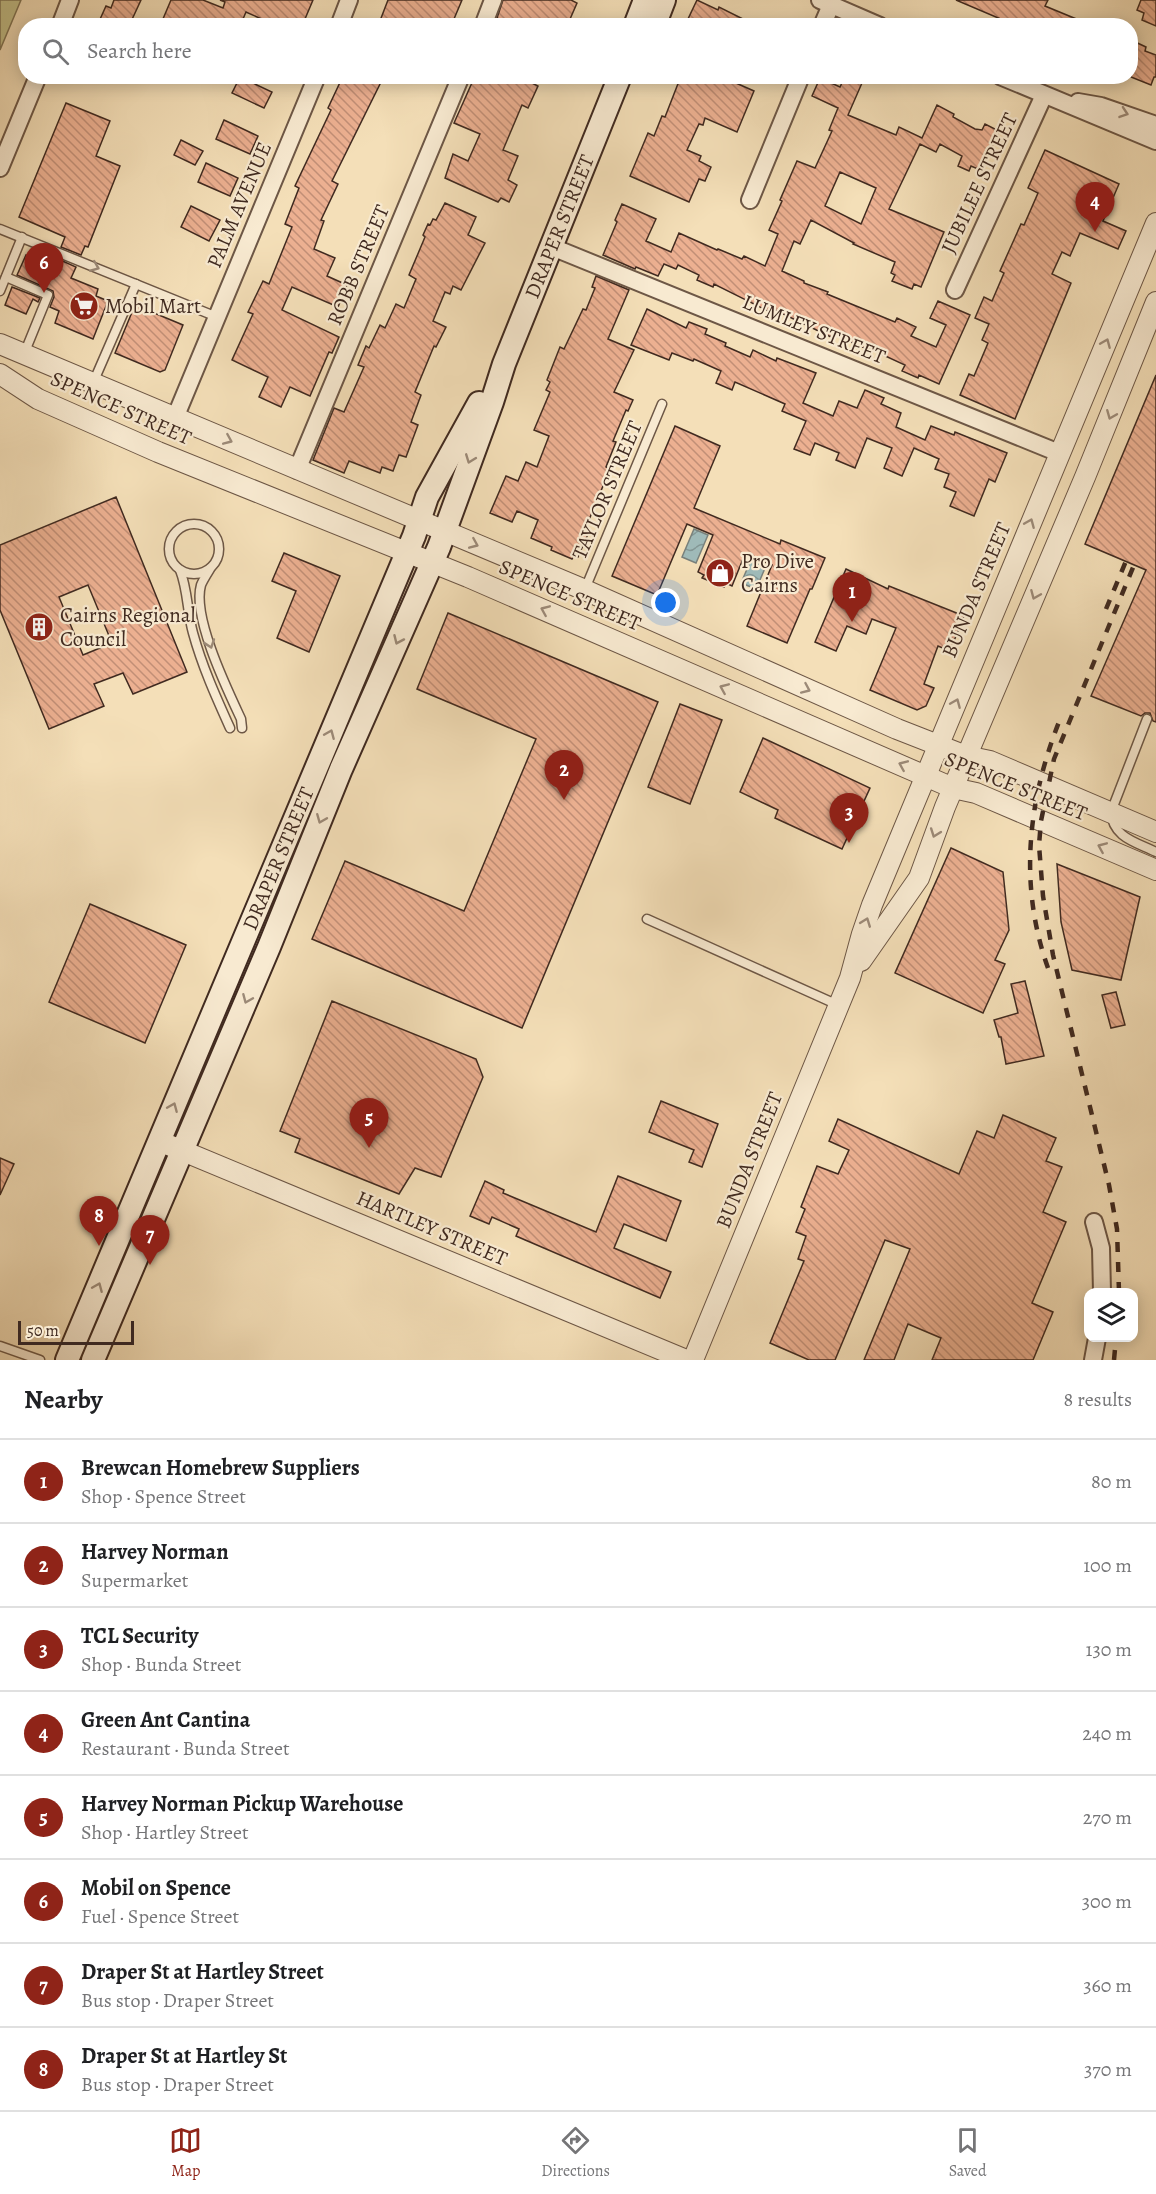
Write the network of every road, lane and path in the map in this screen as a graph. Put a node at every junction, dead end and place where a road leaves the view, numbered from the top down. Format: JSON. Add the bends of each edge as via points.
{"nodes":[{"id":1,"x":70,"y":0,"type":"edge"},
{"id":2,"x":350,"y":0,"type":"edge"},
{"id":3,"x":493,"y":0,"type":"edge"},
{"id":4,"x":645,"y":0,"type":"edge"},
{"id":5,"x":664,"y":0,"type":"edge"},
{"id":6,"x":825,"y":2,"type":"edge"},
{"id":7,"x":63,"y":18,"type":"edge"},
{"id":8,"x":342,"y":18,"type":"edge"},
{"id":9,"x":486,"y":18,"type":"edge"},
{"id":10,"x":638,"y":18,"type":"edge"},
{"id":11,"x":657,"y":18,"type":"edge"},
{"id":12,"x":823,"y":18,"type":"edge"},
{"id":13,"x":862,"y":18,"type":"edge"},
{"id":14,"x":35,"y":84,"type":"edge"},
{"id":15,"x":315,"y":84,"type":"edge"},
{"id":16,"x":458,"y":84,"type":"edge"},
{"id":17,"x":619,"y":84,"type":"edge"},
{"id":18,"x":798,"y":84,"type":"edge"},
{"id":19,"x":1019,"y":84,"type":"edge"},
{"id":20,"x":1047,"y":96,"type":"junction"},
{"id":21,"x":1156,"y":124,"type":"edge"},
{"id":22,"x":1156,"y":141,"type":"edge"},
{"id":23,"x":0,"y":168,"type":"edge"},
{"id":24,"x":750,"y":200,"type":"dead end"},
{"id":25,"x":1156,"y":223,"type":"edge"},
{"id":26,"x":0,"y":229,"type":"edge"},
{"id":27,"x":22,"y":237,"type":"junction"},
{"id":28,"x":552,"y":247,"type":"junction"},
{"id":29,"x":6,"y":277,"type":"junction"},
{"id":30,"x":136,"y":284,"type":"junction"},
{"id":31,"x":955,"y":290,"type":"dead end"},
{"id":32,"x":0,"y":291,"type":"edge"},
{"id":33,"x":1156,"y":302,"type":"edge"},
{"id":34,"x":217,"y":317,"type":"junction"},
{"id":35,"x":0,"y":344,"type":"edge"},
{"id":36,"x":23,"y":354,"type":"junction"},
{"id":37,"x":504,"y":364,"type":"junction"},
{"id":38,"x":0,"y":374,"type":"edge"},
{"id":39,"x":93,"y":384,"type":"junction"},
{"id":40,"x":662,"y":404,"type":"dead end"},
{"id":41,"x":175,"y":418,"type":"junction"},
{"id":42,"x":1059,"y":453,"type":"junction"},
{"id":43,"x":297,"y":470,"type":"junction"},
{"id":44,"x":420,"y":521,"type":"junction"},
{"id":45,"x":444,"y":531,"type":"junction"},
{"id":46,"x":406,"y":553,"type":"junction"},
{"id":47,"x":431,"y":563,"type":"junction"},
{"id":48,"x":210,"y":569,"type":"junction"},
{"id":49,"x":180,"y":570,"type":"junction"},
{"id":50,"x":585,"y":590,"type":"junction"},
{"id":51,"x":1148,"y":719,"type":"dead end"},
{"id":52,"x":230,"y":728,"type":"dead end"},
{"id":53,"x":242,"y":728,"type":"dead end"},
{"id":54,"x":938,"y":745,"type":"junction"},
{"id":55,"x":966,"y":756,"type":"junction"},
{"id":56,"x":927,"y":776,"type":"junction"},
{"id":57,"x":953,"y":788,"type":"junction"},
{"id":58,"x":1111,"y":813,"type":"junction"},
{"id":59,"x":1156,"y":832,"type":"edge"},
{"id":60,"x":1156,"y":852,"type":"edge"},
{"id":61,"x":1156,"y":870,"type":"edge"},
{"id":62,"x":646,"y":919,"type":"dead end"},
{"id":63,"x":850,"y":978,"type":"junction"},
{"id":64,"x":839,"y":1005,"type":"junction"},
{"id":65,"x":159,"y":1141,"type":"junction"},
{"id":66,"x":183,"y":1150,"type":"junction"},
{"id":67,"x":1094,"y":1222,"type":"dead end"},
{"id":68,"x":1102,"y":1288,"type":"edge"},
{"id":69,"x":1096,"y":1342,"type":"edge"},
{"id":70,"x":0,"y":1346,"type":"edge"},
{"id":71,"x":40,"y":1360,"type":"edge"},
{"id":72,"x":67,"y":1360,"type":"edge"},
{"id":73,"x":93,"y":1360,"type":"edge"},
{"id":74,"x":686,"y":1360,"type":"edge"},
{"id":75,"x":693,"y":1360,"type":"edge"},
{"id":76,"x":1093,"y":1360,"type":"edge"}],
"edges":[{"from":1,"to":7,"type":"street"},
{"from":2,"to":8,"type":"street"},
{"from":3,"to":9,"type":"street"},
{"from":4,"to":10,"type":"main road"},
{"from":5,"to":11,"type":"main road"},
{"from":6,"to":12,"type":"street"},
{"from":6,"to":13,"type":"street"},
{"from":14,"to":23,"type":"street"},
{"from":15,"to":34,"type":"street","name":"PALM AVENUE"},
{"from":16,"to":43,"type":"street","name":"ROBB STREET"},
{"from":17,"to":28,"type":"main road","name":"DRAPER STREET"},
{"from":18,"to":24,"type":"street"},
{"from":19,"to":20,"type":"street"},
{"from":20,"to":21,"type":"street","one_way":true,"via":[[1101,106]]},
{"from":20,"to":22,"type":"street"},
{"from":20,"to":31,"type":"street","name":"JUBILEE STREET"},
{"from":42,"to":25,"type":"street","name":"BUNDA STREET","one_way":true},
{"from":26,"to":27,"type":"lane"},
{"from":27,"to":29,"type":"lane"},
{"from":27,"to":30,"type":"lane","one_way":true},
{"from":28,"to":37,"type":"main road","name":"DRAPER STREET"},
{"from":28,"to":42,"type":"street","name":"LUMLEY STREET"},
{"from":29,"to":32,"type":"lane"},
{"from":29,"to":36,"type":"lane","via":[[48,295]]},
{"from":30,"to":34,"type":"lane"},
{"from":30,"to":39,"type":"lane"},
{"from":33,"to":55,"type":"street","name":"BUNDA STREET","one_way":true},
{"from":34,"to":41,"type":"street","name":"PALM AVENUE"},
{"from":35,"to":36,"type":"street","name":"SPENCE STREET"},
{"from":36,"to":39,"type":"street","name":"SPENCE STREET"},
{"from":37,"to":44,"type":"main road","name":"DRAPER STREET","via":[[428,497]]},
{"from":37,"to":45,"type":"main road","name":"DRAPER STREET","one_way":true},
{"from":38,"to":46,"type":"street","name":"SPENCE STREET","via":[[47,403],[158,452]]},
{"from":39,"to":41,"type":"street","name":"SPENCE STREET"},
{"from":40,"to":50,"type":"lane","name":"TAYLOR STREET"},
{"from":41,"to":43,"type":"street","name":"SPENCE STREET","one_way":true},
{"from":54,"to":42,"type":"street","name":"BUNDA STREET","one_way":true},
{"from":43,"to":44,"type":"street","name":"SPENCE STREET"},
{"from":44,"to":45,"type":"street","name":"SPENCE STREET"},
{"from":44,"to":46,"type":"main road","name":"DRAPER STREET"},
{"from":45,"to":47,"type":"main road","name":"DRAPER STREET"},
{"from":45,"to":50,"type":"street","name":"SPENCE STREET","one_way":true},
{"from":46,"to":47,"type":"street","name":"SPENCE STREET"},
{"from":65,"to":46,"type":"main road","name":"DRAPER STREET","one_way":true},
{"from":56,"to":47,"type":"street","name":"SPENCE STREET","one_way":true},
{"from":47,"to":66,"type":"main road","name":"DRAPER STREET","one_way":true},
{"from":48,"to":49,"type":"lane","via":[[195,574]]},
{"from":48,"to":49,"type":"lane","via":[[218,555],[217,540],[206,527],[189,524],[174,533],[170,541],[170,558]]},
{"from":48,"to":53,"type":"lane","one_way":true,"via":[[201,584],[202,616]]},
{"from":49,"to":52,"type":"lane","via":[[200,657]]},
{"from":50,"to":54,"type":"street","name":"SPENCE STREET","one_way":true},
{"from":51,"to":58,"type":"lane"},
{"from":54,"to":55,"type":"street","name":"SPENCE STREET"},
{"from":54,"to":56,"type":"street","name":"BUNDA STREET"},
{"from":55,"to":57,"type":"street","name":"BUNDA STREET"},
{"from":55,"to":58,"type":"street","name":"SPENCE STREET","via":[[990,760]]},
{"from":56,"to":57,"type":"street","name":"SPENCE STREET"},
{"from":63,"to":56,"type":"street","name":"BUNDA STREET","one_way":true,"via":[[869,914]]},
{"from":61,"to":57,"type":"street","name":"SPENCE STREET","one_way":true,"via":[[976,793]]},
{"from":57,"to":63,"type":"street","name":"BUNDA STREET","one_way":true,"via":[[919,878]]},
{"from":58,"to":59,"type":"street","name":"SPENCE STREET"},
{"from":58,"to":60,"type":"lane","via":[[1118,831]]},
{"from":62,"to":64,"type":"lane"},
{"from":63,"to":64,"type":"street","name":"BUNDA STREET"},
{"from":64,"to":75,"type":"street","name":"BUNDA STREET"},
{"from":65,"to":66,"type":"street","name":"HARTLEY STREET"},
{"from":72,"to":65,"type":"main road","name":"DRAPER STREET","one_way":true},
{"from":66,"to":73,"type":"main road","name":"DRAPER STREET"},
{"from":66,"to":74,"type":"street","name":"HARTLEY STREET"},
{"from":67,"to":68,"type":"street","via":[[1101,1248]]},
{"from":69,"to":76,"type":"street"},
{"from":70,"to":71,"type":"lane"}]}
